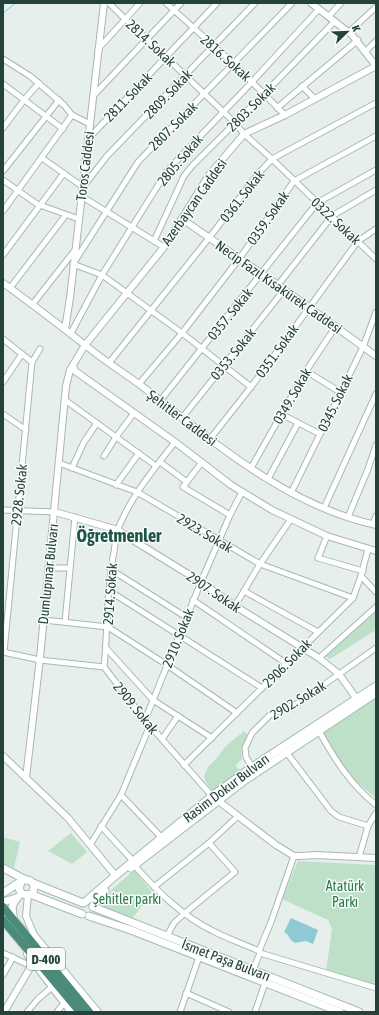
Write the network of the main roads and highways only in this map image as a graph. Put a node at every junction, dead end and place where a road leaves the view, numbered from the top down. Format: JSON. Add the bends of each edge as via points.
{"nodes":[{"id":1,"x":376,"y":686,"type":"edge"},
{"id":2,"x":376,"y":693,"type":"edge"},
{"id":3,"x":215,"y":798,"type":"junction"},
{"id":4,"x":134,"y":863,"type":"junction"},
{"id":5,"x":3,"y":868,"type":"edge"},
{"id":6,"x":27,"y":881,"type":"junction"},
{"id":7,"x":3,"y":893,"type":"edge"},
{"id":8,"x":25,"y":895,"type":"junction"},
{"id":9,"x":3,"y":902,"type":"edge"},
{"id":10,"x":84,"y":903,"type":"junction"},
{"id":11,"x":93,"y":906,"type":"junction"},
{"id":12,"x":3,"y":907,"type":"edge"},
{"id":13,"x":86,"y":915,"type":"junction"},
{"id":14,"x":3,"y":920,"type":"edge"},
{"id":15,"x":14,"y":921,"type":"junction"},
{"id":16,"x":336,"y":1011,"type":"edge"},
{"id":17,"x":80,"y":1012,"type":"edge"},
{"id":18,"x":89,"y":1012,"type":"edge"},
{"id":19,"x":359,"y":1012,"type":"edge"}],
"edges":[{"from":1,"to":3,"type":"main road","name":"Rasim Dokur Bulvarı","via":[[252,766]]},
{"from":2,"to":3,"type":"main road"},
{"from":3,"to":4,"type":"main road"},
{"from":3,"to":4,"type":"main road","name":"Rasim Dokur Bulvarı"},
{"from":4,"to":10,"type":"main road","name":"Rasim Dokur Bulvarı"},
{"from":4,"to":11,"type":"main road","via":[[99,896]]},
{"from":5,"to":6,"type":"main road"},
{"from":6,"to":7,"type":"main road"},
{"from":6,"to":8,"type":"main road","via":[[19,889]]},
{"from":6,"to":8,"type":"main road","via":[[34,891]]},
{"from":6,"to":10,"type":"main road"},
{"from":8,"to":9,"type":"main road"},
{"from":8,"to":13,"type":"main road","name":"İsmet Paşa Bulvarı"},
{"from":8,"to":15,"type":"main road","via":[[13,903]]},
{"from":10,"to":11,"type":"main road"},
{"from":10,"to":13,"type":"main road","via":[[80,908]]},
{"from":11,"to":13,"type":"main road","via":[[92,913]]},
{"from":11,"to":19,"type":"main road","name":"İsmet Paşa Bulvarı"},
{"from":12,"to":15,"type":"highway","number":"D-400"},
{"from":13,"to":16,"type":"main road","name":"İsmet Paşa Bulvarı"},
{"from":14,"to":17,"type":"highway","number":"D-400"},
{"from":15,"to":18,"type":"highway","number":"D-400"}]}
